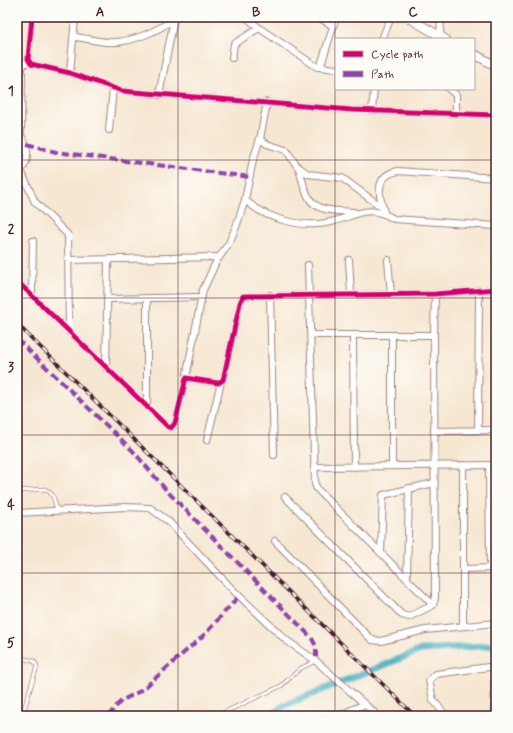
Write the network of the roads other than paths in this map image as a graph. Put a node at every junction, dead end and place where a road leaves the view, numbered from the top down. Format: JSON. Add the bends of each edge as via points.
{"nodes":[{"id":1,"x":32,"y":17,"type":"edge"},
{"id":2,"x":75,"y":17,"type":"edge"},
{"id":3,"x":246,"y":17,"type":"edge"},
{"id":4,"x":318,"y":17,"type":"edge"},
{"id":5,"x":336,"y":17,"type":"edge"},
{"id":6,"x":391,"y":17,"type":"edge"},
{"id":7,"x":407,"y":17,"type":"edge"},
{"id":8,"x":441,"y":17,"type":"edge"},
{"id":9,"x":175,"y":18,"type":"edge"},
{"id":10,"x":333,"y":26,"type":"junction"},
{"id":11,"x":258,"y":28,"type":"junction"},
{"id":12,"x":74,"y":36,"type":"junction"},
{"id":13,"x":382,"y":38,"type":"edge"},
{"id":14,"x":443,"y":38,"type":"edge"},
{"id":15,"x":475,"y":55,"type":"edge"},
{"id":16,"x":232,"y":58,"type":"dead end"},
{"id":17,"x":28,"y":59,"type":"junction"},
{"id":18,"x":496,"y":66,"type":"edge"},
{"id":19,"x":320,"y":67,"type":"junction"},
{"id":20,"x":335,"y":69,"type":"edge"},
{"id":21,"x":70,"y":73,"type":"junction"},
{"id":22,"x":113,"y":88,"type":"junction"},
{"id":23,"x":374,"y":90,"type":"edge"},
{"id":24,"x":450,"y":90,"type":"edge"},
{"id":25,"x":159,"y":95,"type":"junction"},
{"id":26,"x":267,"y":102,"type":"junction"},
{"id":27,"x":372,"y":111,"type":"junction"},
{"id":28,"x":456,"y":114,"type":"junction"},
{"id":29,"x":496,"y":115,"type":"edge"},
{"id":30,"x":109,"y":130,"type":"dead end"},
{"id":31,"x":18,"y":135,"type":"edge"},
{"id":32,"x":260,"y":139,"type":"junction"},
{"id":33,"x":299,"y":168,"type":"junction"},
{"id":34,"x":19,"y":172,"type":"edge"},
{"id":35,"x":496,"y":178,"type":"edge"},
{"id":36,"x":245,"y":200,"type":"junction"},
{"id":37,"x":383,"y":210,"type":"junction"},
{"id":38,"x":358,"y":212,"type":"junction"},
{"id":39,"x":496,"y":226,"type":"edge"},
{"id":40,"x":32,"y":241,"type":"dead end"},
{"id":41,"x":219,"y":257,"type":"junction"},
{"id":42,"x":69,"y":260,"type":"junction"},
{"id":43,"x":108,"y":260,"type":"junction"},
{"id":44,"x":349,"y":260,"type":"dead end"},
{"id":45,"x":388,"y":260,"type":"dead end"},
{"id":46,"x":308,"y":265,"type":"dead end"},
{"id":47,"x":17,"y":278,"type":"edge"},
{"id":48,"x":496,"y":289,"type":"edge"},
{"id":49,"x":479,"y":290,"type":"junction"},
{"id":50,"x":32,"y":294,"type":"junction"},
{"id":51,"x":351,"y":294,"type":"junction"},
{"id":52,"x":391,"y":294,"type":"junction"},
{"id":53,"x":435,"y":294,"type":"junction"},
{"id":54,"x":270,"y":295,"type":"junction"},
{"id":55,"x":310,"y":295,"type":"junction"},
{"id":56,"x":201,"y":297,"type":"junction"},
{"id":57,"x":147,"y":298,"type":"junction"},
{"id":58,"x":107,"y":299,"type":"junction"},
{"id":59,"x":69,"y":332,"type":"junction"},
{"id":60,"x":434,"y":334,"type":"junction"},
{"id":61,"x":353,"y":335,"type":"junction"},
{"id":62,"x":392,"y":335,"type":"junction"},
{"id":63,"x":311,"y":336,"type":"junction"},
{"id":64,"x":106,"y":368,"type":"junction"},
{"id":65,"x":186,"y":378,"type":"junction"},
{"id":66,"x":221,"y":382,"type":"junction"},
{"id":67,"x":147,"y":407,"type":"junction"},
{"id":68,"x":478,"y":430,"type":"junction"},
{"id":69,"x":496,"y":430,"type":"edge"},
{"id":70,"x":434,"y":431,"type":"junction"},
{"id":71,"x":207,"y":440,"type":"dead end"},
{"id":72,"x":274,"y":454,"type":"dead end"},
{"id":73,"x":462,"y":465,"type":"junction"},
{"id":74,"x":489,"y":465,"type":"junction"},
{"id":75,"x":496,"y":465,"type":"edge"},
{"id":76,"x":392,"y":466,"type":"junction"},
{"id":77,"x":434,"y":466,"type":"junction"},
{"id":78,"x":314,"y":467,"type":"junction"},
{"id":79,"x":354,"y":467,"type":"junction"},
{"id":80,"x":434,"y":483,"type":"junction"},
{"id":81,"x":409,"y":488,"type":"junction"},
{"id":82,"x":17,"y":491,"type":"edge"},
{"id":83,"x":285,"y":497,"type":"dead end"},
{"id":84,"x":56,"y":511,"type":"junction"},
{"id":85,"x":17,"y":513,"type":"edge"},
{"id":86,"x":275,"y":541,"type":"dead end"},
{"id":87,"x":381,"y":553,"type":"junction"},
{"id":88,"x":493,"y":568,"type":"edge"},
{"id":89,"x":463,"y":569,"type":"junction"},
{"id":90,"x":407,"y":578,"type":"junction"},
{"id":91,"x":433,"y":605,"type":"junction"},
{"id":92,"x":496,"y":623,"type":"edge"},
{"id":93,"x":463,"y":625,"type":"junction"},
{"id":94,"x":17,"y":657,"type":"edge"},
{"id":95,"x":316,"y":661,"type":"junction"},
{"id":96,"x":496,"y":666,"type":"edge"},
{"id":97,"x":496,"y":675,"type":"edge"},
{"id":98,"x":364,"y":704,"type":"junction"},
{"id":99,"x":22,"y":716,"type":"edge"},
{"id":100,"x":216,"y":716,"type":"edge"},
{"id":101,"x":341,"y":716,"type":"edge"},
{"id":102,"x":378,"y":716,"type":"edge"},
{"id":103,"x":446,"y":716,"type":"edge"},
{"id":104,"x":495,"y":716,"type":"edge"}],
"edges":[{"from":1,"to":17,"type":"street"},
{"from":2,"to":12,"type":"street"},
{"from":3,"to":11,"type":"street"},
{"from":4,"to":10,"type":"street"},
{"from":5,"to":10,"type":"street"},
{"from":6,"to":13,"type":"street"},
{"from":7,"to":14,"type":"street"},
{"from":8,"to":14,"type":"street"},
{"from":9,"to":12,"type":"street","via":[[153,31],[117,41],[107,42]]},
{"from":9,"to":25,"type":"street"},
{"from":10,"to":19,"type":"street"},
{"from":11,"to":16,"type":"street","via":[[234,44]]},
{"from":11,"to":19,"type":"street"},
{"from":12,"to":21,"type":"street"},
{"from":15,"to":18,"type":"street"},
{"from":17,"to":21,"type":"street","via":[[35,66]]},
{"from":17,"to":31,"type":"street","via":[[22,70]]},
{"from":19,"to":20,"type":"street"},
{"from":21,"to":22,"type":"street"},
{"from":22,"to":25,"type":"street"},
{"from":22,"to":30,"type":"street"},
{"from":23,"to":27,"type":"street"},
{"from":24,"to":28,"type":"street","via":[[456,95]]},
{"from":25,"to":26,"type":"street"},
{"from":26,"to":27,"type":"street"},
{"from":26,"to":32,"type":"street"},
{"from":27,"to":28,"type":"street"},
{"from":28,"to":29,"type":"street"},
{"from":31,"to":34,"type":"street","via":[[25,140],[28,151]]},
{"from":32,"to":33,"type":"street","via":[[266,144],[286,150]]},
{"from":32,"to":36,"type":"street"},
{"from":33,"to":37,"type":"street","via":[[310,175],[342,178]]},
{"from":33,"to":38,"type":"street","via":[[304,189],[313,204],[325,210]]},
{"from":34,"to":42,"type":"street","via":[[35,202],[68,236]]},
{"from":35,"to":37,"type":"street","via":[[398,170],[389,172],[383,176],[381,182]]},
{"from":36,"to":38,"type":"street","via":[[267,214],[303,225],[331,222]]},
{"from":36,"to":41,"type":"street","via":[[229,243]]},
{"from":37,"to":38,"type":"street"},
{"from":37,"to":39,"type":"street","via":[[394,219]]},
{"from":40,"to":50,"type":"street"},
{"from":41,"to":43,"type":"street"},
{"from":41,"to":56,"type":"street"},
{"from":42,"to":43,"type":"street"},
{"from":42,"to":59,"type":"street"},
{"from":43,"to":58,"type":"street"},
{"from":44,"to":51,"type":"street"},
{"from":45,"to":52,"type":"street"},
{"from":46,"to":55,"type":"street"},
{"from":47,"to":50,"type":"street"},
{"from":48,"to":49,"type":"street"},
{"from":49,"to":53,"type":"street"},
{"from":49,"to":68,"type":"street"},
{"from":50,"to":59,"type":"street"},
{"from":51,"to":52,"type":"street"},
{"from":51,"to":55,"type":"street"},
{"from":52,"to":53,"type":"street"},
{"from":53,"to":60,"type":"street"},
{"from":54,"to":55,"type":"street"},
{"from":54,"to":66,"type":"street","via":[[249,295],[241,298]]},
{"from":54,"to":72,"type":"street"},
{"from":55,"to":63,"type":"street"},
{"from":56,"to":57,"type":"street"},
{"from":56,"to":65,"type":"street"},
{"from":57,"to":58,"type":"street"},
{"from":57,"to":67,"type":"street"},
{"from":58,"to":64,"type":"street"},
{"from":59,"to":64,"type":"street"},
{"from":60,"to":62,"type":"street"},
{"from":60,"to":70,"type":"street"},
{"from":61,"to":62,"type":"street"},
{"from":61,"to":63,"type":"street"},
{"from":61,"to":79,"type":"street"},
{"from":62,"to":76,"type":"street"},
{"from":63,"to":78,"type":"street"},
{"from":64,"to":67,"type":"street"},
{"from":65,"to":66,"type":"street"},
{"from":65,"to":67,"type":"street","via":[[174,426],[168,427]]},
{"from":66,"to":71,"type":"street"},
{"from":68,"to":69,"type":"street"},
{"from":68,"to":70,"type":"street"},
{"from":70,"to":77,"type":"street"},
{"from":73,"to":74,"type":"street"},
{"from":73,"to":77,"type":"street"},
{"from":73,"to":89,"type":"street"},
{"from":74,"to":75,"type":"street"},
{"from":74,"to":88,"type":"street"},
{"from":76,"to":77,"type":"street"},
{"from":76,"to":79,"type":"street"},
{"from":77,"to":80,"type":"street"},
{"from":78,"to":79,"type":"street"},
{"from":78,"to":87,"type":"street","via":[[317,489]]},
{"from":80,"to":81,"type":"street"},
{"from":80,"to":91,"type":"street"},
{"from":81,"to":87,"type":"street","via":[[383,495]]},
{"from":81,"to":90,"type":"street"},
{"from":82,"to":84,"type":"lane","via":[[45,489],[54,500]]},
{"from":83,"to":91,"type":"street","via":[[402,615],[409,617]]},
{"from":84,"to":85,"type":"street"},
{"from":84,"to":95,"type":"street","via":[[150,508],[168,521],[234,591],[286,640]]},
{"from":86,"to":93,"type":"street","via":[[372,640],[381,641],[425,630]]},
{"from":87,"to":90,"type":"street"},
{"from":88,"to":89,"type":"street"},
{"from":89,"to":93,"type":"street"},
{"from":90,"to":91,"type":"street"},
{"from":92,"to":93,"type":"street"},
{"from":94,"to":99,"type":"lane","via":[[34,661],[37,666]]},
{"from":95,"to":98,"type":"street"},
{"from":95,"to":100,"type":"lane","via":[[301,668],[281,686]]},
{"from":96,"to":103,"type":"street","via":[[436,674],[429,680],[432,700]]},
{"from":97,"to":104,"type":"street"},
{"from":98,"to":101,"type":"street"},
{"from":98,"to":102,"type":"street"}]}
